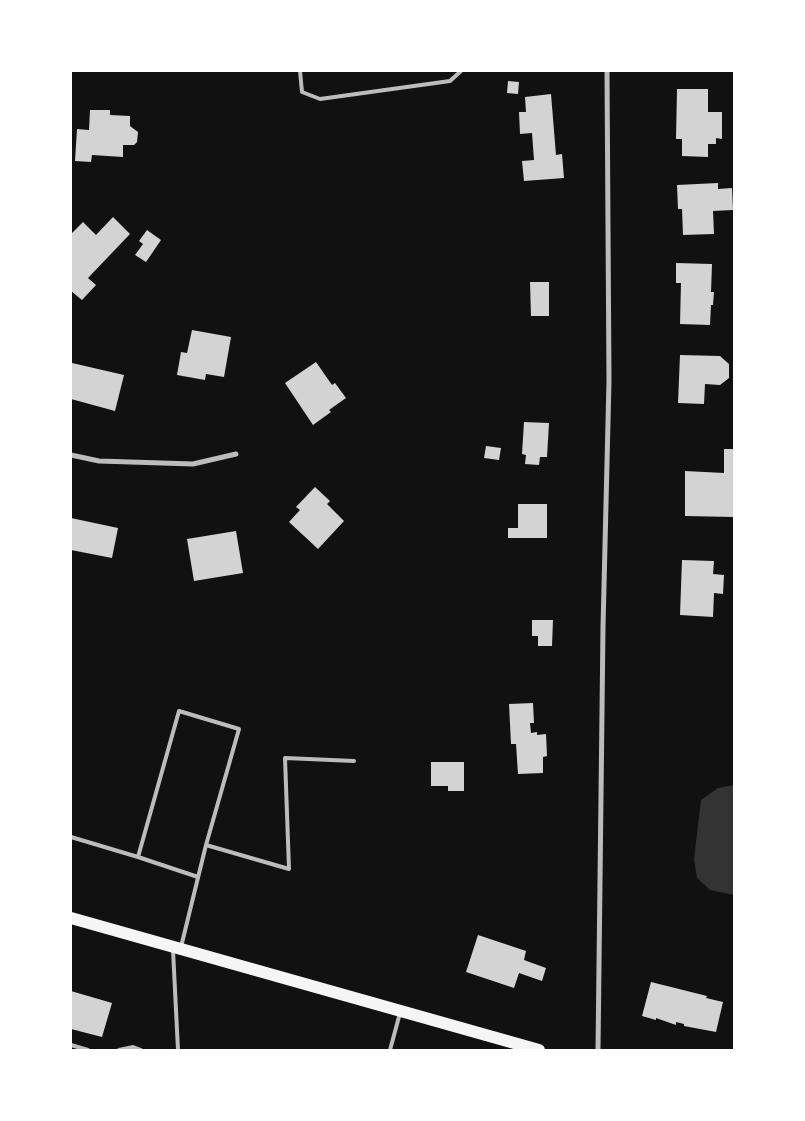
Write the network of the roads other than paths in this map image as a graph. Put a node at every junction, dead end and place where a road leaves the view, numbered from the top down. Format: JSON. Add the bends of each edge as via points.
{"nodes":[{"id":1,"x":300,"y":71,"type":"edge"},
{"id":2,"x":461,"y":71,"type":"edge"},
{"id":3,"x":607,"y":71,"type":"edge"},
{"id":4,"x":236,"y":454,"type":"dead end"},
{"id":5,"x":71,"y":456,"type":"edge"},
{"id":6,"x":354,"y":761,"type":"dead end"},
{"id":7,"x":71,"y":837,"type":"edge"},
{"id":8,"x":206,"y":845,"type":"junction"},
{"id":9,"x":138,"y":857,"type":"junction"},
{"id":10,"x":198,"y":877,"type":"junction"},
{"id":11,"x":71,"y":918,"type":"edge"},
{"id":12,"x":176,"y":948,"type":"junction"},
{"id":13,"x":400,"y":1011,"type":"junction"},
{"id":14,"x":71,"y":1045,"type":"edge"},
{"id":15,"x":88,"y":1050,"type":"edge"},
{"id":16,"x":119,"y":1050,"type":"edge"},
{"id":17,"x":141,"y":1050,"type":"edge"},
{"id":18,"x":178,"y":1050,"type":"edge"},
{"id":19,"x":390,"y":1050,"type":"edge"},
{"id":20,"x":538,"y":1050,"type":"edge"},
{"id":21,"x":598,"y":1050,"type":"edge"}],
"edges":[{"from":1,"to":2,"type":"lane","via":[[302,92],[320,98],[450,81]]},
{"from":3,"to":21,"type":"street","via":[[609,381]]},
{"from":4,"to":5,"type":"street","via":[[193,464],[99,462]]},
{"from":6,"to":8,"type":"lane","via":[[285,758],[290,869]]},
{"from":7,"to":9,"type":"lane"},
{"from":8,"to":9,"type":"lane","via":[[239,729],[179,711]]},
{"from":8,"to":10,"type":"lane"},
{"from":9,"to":10,"type":"lane"},
{"from":10,"to":12,"type":"lane"},
{"from":11,"to":12,"type":"main road"},
{"from":12,"to":13,"type":"main road"},
{"from":12,"to":18,"type":"lane"},
{"from":13,"to":19,"type":"lane"},
{"from":13,"to":20,"type":"main road"},
{"from":14,"to":15,"type":"lane"},
{"from":16,"to":17,"type":"lane","via":[[133,1047]]}]}
